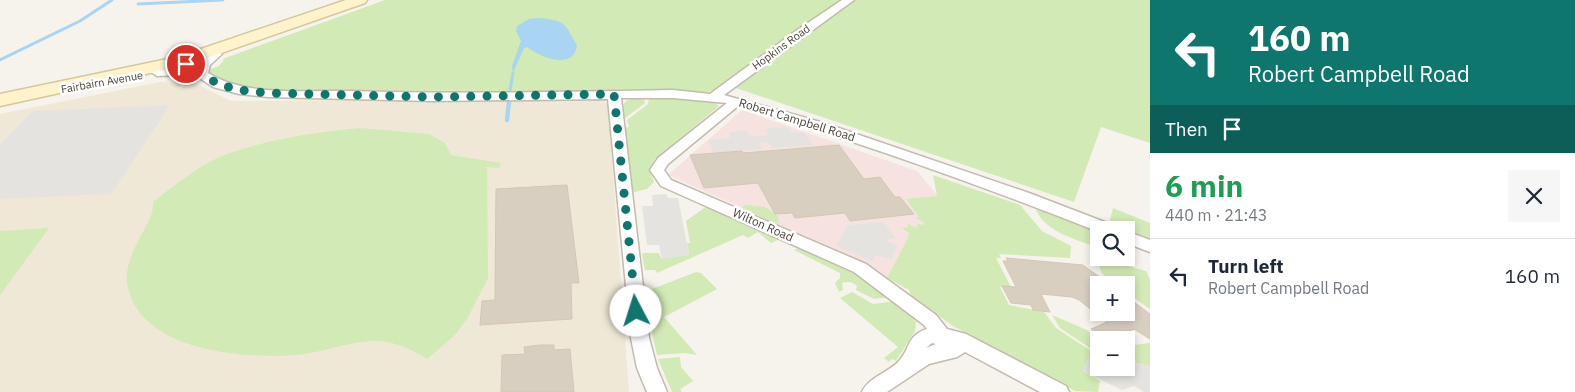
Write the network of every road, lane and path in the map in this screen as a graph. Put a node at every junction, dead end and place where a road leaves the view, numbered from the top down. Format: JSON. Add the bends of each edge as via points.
{"nodes":[{"id":1,"x":360,"y":0,"type":"edge"},
{"id":2,"x":849,"y":0,"type":"edge"},
{"id":3,"x":265,"y":34,"type":"junction"},
{"id":4,"x":216,"y":54,"type":"junction"},
{"id":5,"x":184,"y":62,"type":"junction"},
{"id":6,"x":157,"y":72,"type":"junction"},
{"id":7,"x":202,"y":75,"type":"junction"},
{"id":8,"x":52,"y":90,"type":"junction"},
{"id":9,"x":614,"y":94,"type":"junction"},
{"id":10,"x":714,"y":97,"type":"junction"},
{"id":11,"x":0,"y":100,"type":"edge"},
{"id":12,"x":736,"y":101,"type":"junction"},
{"id":13,"x":1090,"y":223,"type":"edge"},
{"id":14,"x":1135,"y":240,"type":"edge"},
{"id":15,"x":1150,"y":246,"type":"edge"},
{"id":16,"x":944,"y":342,"type":"junction"},
{"id":17,"x":657,"y":392,"type":"edge"},
{"id":18,"x":872,"y":392,"type":"edge"},
{"id":19,"x":1059,"y":392,"type":"edge"}],
"edges":[{"from":1,"to":3,"type":"main road","name":"Fairbairn Avenue"},
{"from":2,"to":10,"type":"street","name":"Hopkins Road"},
{"from":3,"to":4,"type":"main road","name":"Fairbairn Avenue"},
{"from":3,"to":5,"type":"main road","name":"Fairbairn Avenue"},
{"from":4,"to":5,"type":"main road","name":"Fairbairn Avenue"},
{"from":4,"to":7,"type":"street","via":[[205,64]]},
{"from":5,"to":6,"type":"main road","name":"Fairbairn Avenue"},
{"from":5,"to":7,"type":"street","name":"Robert Campbell Road"},
{"from":5,"to":8,"type":"main road","name":"Fairbairn Avenue"},
{"from":6,"to":7,"type":"street","name":"Robert Campbell Road","via":[[182,70]]},
{"from":6,"to":8,"type":"main road","name":"Fairbairn Avenue"},
{"from":7,"to":9,"type":"street","name":"Robert Campbell Road","via":[[239,90],[268,93],[432,97]]},
{"from":8,"to":11,"type":"main road","name":"Fairbairn Avenue"},
{"from":9,"to":10,"type":"street","name":"Robert Campbell Road"},
{"from":9,"to":17,"type":"street","via":[[640,338]]},
{"from":10,"to":12,"type":"street","name":"Robert Campbell Road"},
{"from":12,"to":13,"type":"street","name":"Robert Campbell Road","via":[[865,142]]},
{"from":12,"to":16,"type":"street","name":"Wilton Road","via":[[663,161],[657,170],[660,177],[860,268],[926,317]]},
{"from":14,"to":15,"type":"street"},
{"from":16,"to":18,"type":"street"},
{"from":16,"to":19,"type":"street","via":[[988,355]]}]}
